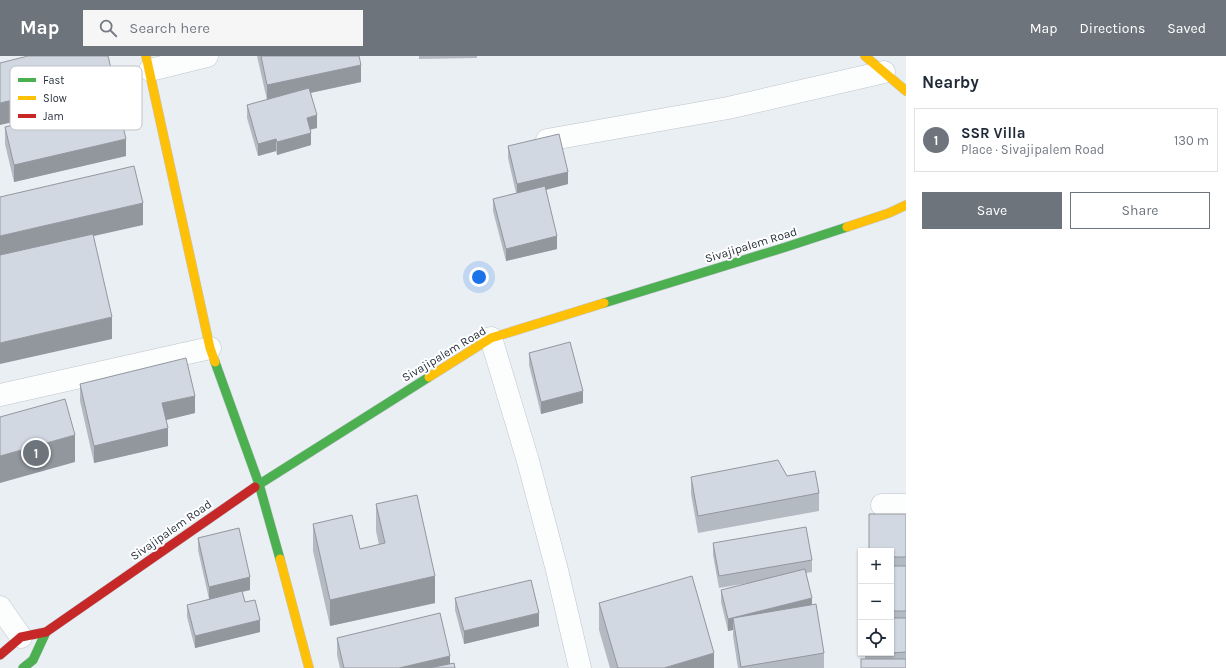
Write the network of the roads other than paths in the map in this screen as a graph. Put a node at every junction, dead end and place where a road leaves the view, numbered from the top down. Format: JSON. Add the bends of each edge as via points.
{"nodes":[{"id":1,"x":207,"y":56,"type":"edge"},
{"id":2,"x":865,"y":56,"type":"edge"},
{"id":3,"x":148,"y":63,"type":"edge"},
{"id":4,"x":884,"y":72,"type":"junction"},
{"id":5,"x":906,"y":91,"type":"edge"},
{"id":6,"x":547,"y":140,"type":"edge"},
{"id":7,"x":906,"y":205,"type":"edge"},
{"id":8,"x":491,"y":338,"type":"junction"},
{"id":9,"x":210,"y":348,"type":"junction"},
{"id":10,"x":0,"y":395,"type":"edge"},
{"id":11,"x":259,"y":484,"type":"junction"},
{"id":12,"x":882,"y":505,"type":"dead end"},
{"id":13,"x":906,"y":505,"type":"edge"},
{"id":14,"x":0,"y":607,"type":"edge"},
{"id":15,"x":46,"y":632,"type":"junction"},
{"id":16,"x":21,"y":637,"type":"junction"},
{"id":17,"x":0,"y":655,"type":"edge"},
{"id":18,"x":23,"y":668,"type":"edge"},
{"id":19,"x":309,"y":668,"type":"edge"},
{"id":20,"x":580,"y":668,"type":"edge"}],
"edges":[{"from":1,"to":3,"type":"street"},
{"from":2,"to":4,"type":"main road"},
{"from":3,"to":9,"type":"main road"},
{"from":4,"to":5,"type":"main road"},
{"from":4,"to":6,"type":"street","via":[[728,108]]},
{"from":7,"to":8,"type":"main road","name":"Sivajipalem Road","via":[[889,214]]},
{"from":8,"to":11,"type":"main road","name":"Sivajipalem Road"},
{"from":8,"to":20,"type":"street","via":[[528,461]]},
{"from":9,"to":10,"type":"street"},
{"from":9,"to":11,"type":"main road"},
{"from":11,"to":15,"type":"main road","name":"Sivajipalem Road"},
{"from":11,"to":19,"type":"main road"},
{"from":12,"to":13,"type":"street"},
{"from":14,"to":16,"type":"street"},
{"from":15,"to":16,"type":"main road","name":"Sivajipalem Road"},
{"from":15,"to":18,"type":"main road","via":[[33,660]]},
{"from":16,"to":17,"type":"main road","name":"Sivajipalem Road"}]}
